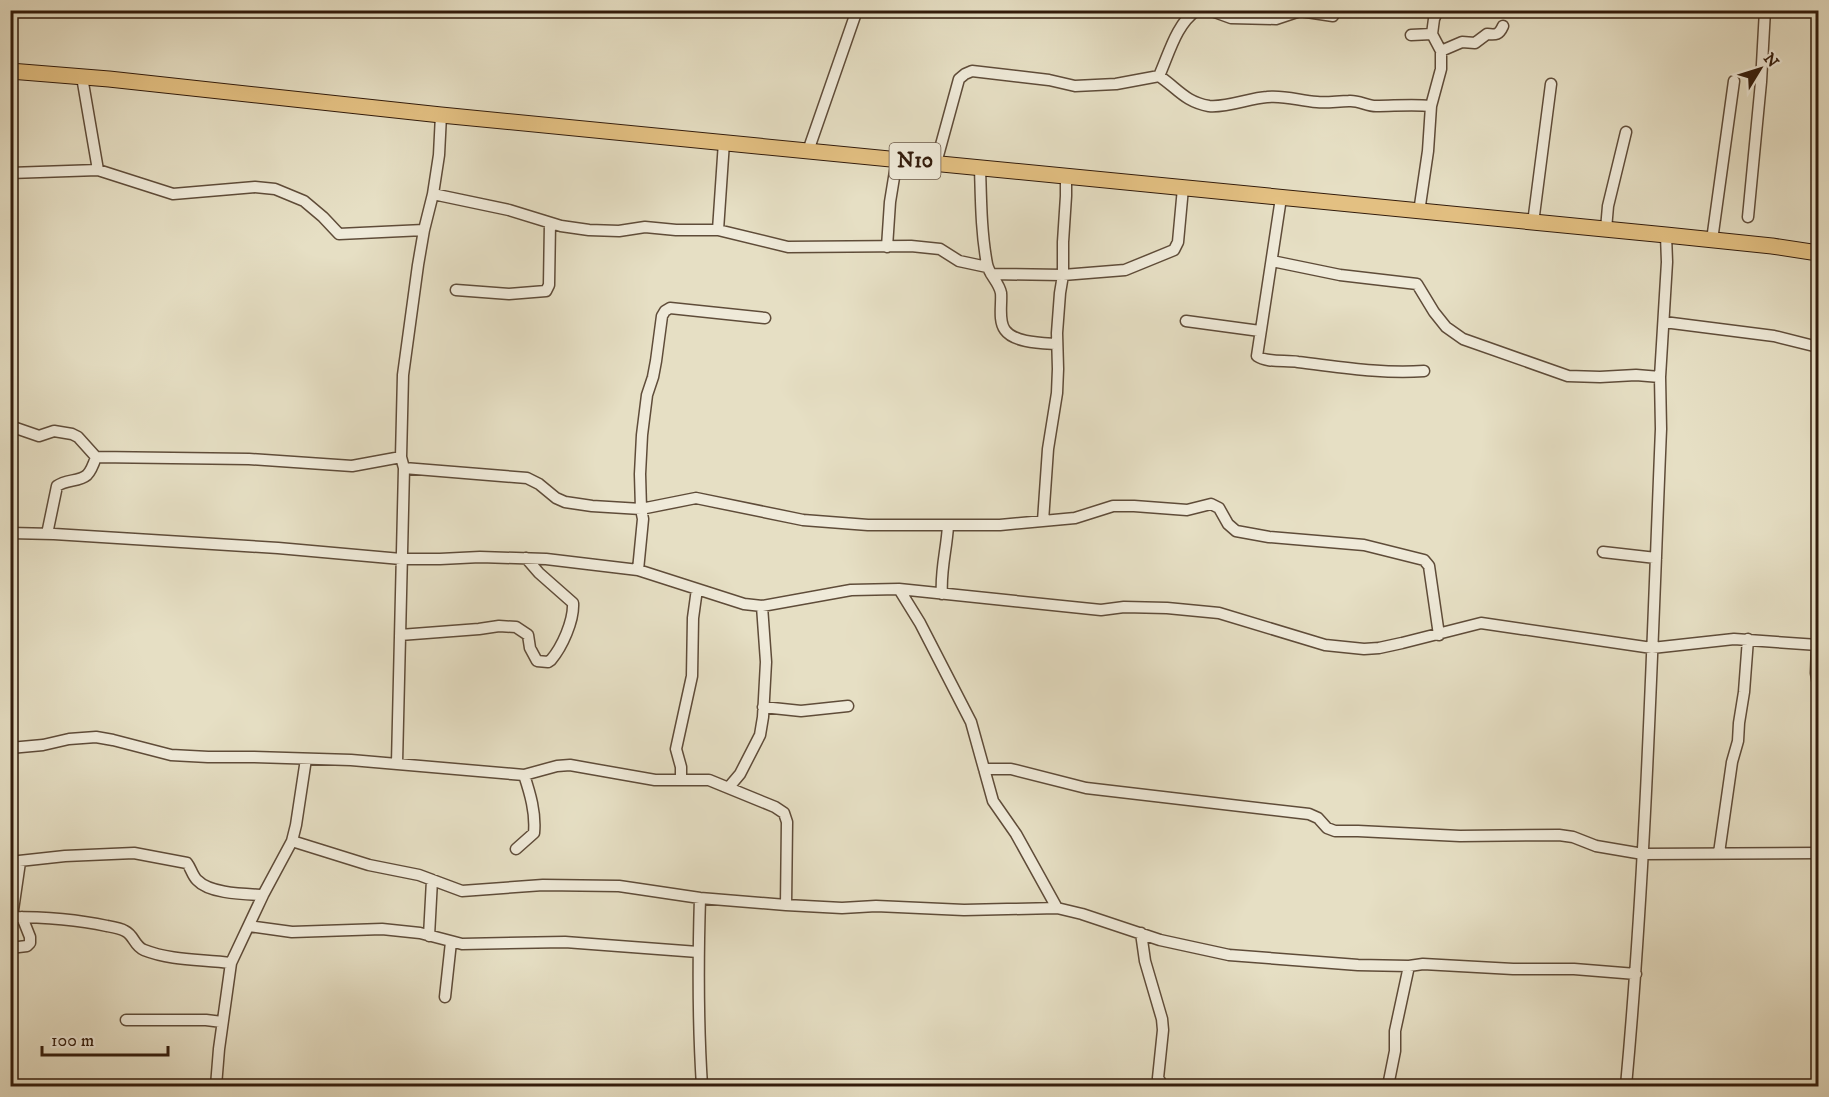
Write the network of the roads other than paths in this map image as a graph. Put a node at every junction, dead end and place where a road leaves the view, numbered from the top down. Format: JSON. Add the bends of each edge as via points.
{"nodes":[{"id":1,"x":857,"y":10,"type":"edge"},
{"id":2,"x":1197,"y":10,"type":"edge"},
{"id":3,"x":1209,"y":10,"type":"edge"},
{"id":4,"x":1438,"y":10,"type":"edge"},
{"id":5,"x":1765,"y":10,"type":"edge"},
{"id":6,"x":1333,"y":16,"type":"dead end"},
{"id":7,"x":1503,"y":26,"type":"dead end"},
{"id":8,"x":1411,"y":34,"type":"dead end"},
{"id":9,"x":1432,"y":34,"type":"junction"},
{"id":10,"x":1441,"y":51,"type":"junction"},
{"id":11,"x":10,"y":71,"type":"edge"},
{"id":12,"x":1159,"y":76,"type":"junction"},
{"id":13,"x":82,"y":77,"type":"junction"},
{"id":14,"x":1734,"y":81,"type":"dead end"},
{"id":15,"x":1551,"y":84,"type":"dead end"},
{"id":16,"x":1431,"y":106,"type":"junction"},
{"id":17,"x":441,"y":115,"type":"junction"},
{"id":18,"x":1626,"y":132,"type":"dead end"},
{"id":19,"x":724,"y":142,"type":"junction"},
{"id":20,"x":808,"y":151,"type":"junction"},
{"id":21,"x":897,"y":159,"type":"junction"},
{"id":22,"x":936,"y":163,"type":"junction"},
{"id":23,"x":980,"y":167,"type":"junction"},
{"id":24,"x":98,"y":170,"type":"junction"},
{"id":25,"x":10,"y":173,"type":"edge"},
{"id":26,"x":1066,"y":176,"type":"junction"},
{"id":27,"x":1184,"y":188,"type":"junction"},
{"id":28,"x":434,"y":194,"type":"junction"},
{"id":29,"x":1281,"y":198,"type":"junction"},
{"id":30,"x":1419,"y":212,"type":"junction"},
{"id":31,"x":1748,"y":217,"type":"dead end"},
{"id":32,"x":1533,"y":223,"type":"junction"},
{"id":33,"x":550,"y":224,"type":"junction"},
{"id":34,"x":1606,"y":229,"type":"junction"},
{"id":35,"x":424,"y":230,"type":"junction"},
{"id":36,"x":718,"y":230,"type":"junction"},
{"id":37,"x":1666,"y":235,"type":"junction"},
{"id":38,"x":1712,"y":240,"type":"junction"},
{"id":39,"x":887,"y":247,"type":"junction"},
{"id":40,"x":1818,"y":253,"type":"edge"},
{"id":41,"x":1272,"y":261,"type":"junction"},
{"id":42,"x":989,"y":270,"type":"junction"},
{"id":43,"x":1063,"y":276,"type":"junction"},
{"id":44,"x":456,"y":290,"type":"dead end"},
{"id":45,"x":765,"y":318,"type":"dead end"},
{"id":46,"x":1186,"y":321,"type":"dead end"},
{"id":47,"x":1664,"y":322,"type":"junction"},
{"id":48,"x":1260,"y":331,"type":"junction"},
{"id":49,"x":1057,"y":344,"type":"junction"},
{"id":50,"x":1818,"y":347,"type":"edge"},
{"id":51,"x":1424,"y":371,"type":"dead end"},
{"id":52,"x":1660,"y":376,"type":"junction"},
{"id":53,"x":10,"y":426,"type":"edge"},
{"id":54,"x":96,"y":457,"type":"junction"},
{"id":55,"x":402,"y":457,"type":"junction"},
{"id":56,"x":404,"y":468,"type":"junction"},
{"id":57,"x":641,"y":509,"type":"junction"},
{"id":58,"x":1043,"y":521,"type":"junction"},
{"id":59,"x":948,"y":525,"type":"junction"},
{"id":60,"x":10,"y":533,"type":"edge"},
{"id":61,"x":47,"y":534,"type":"junction"},
{"id":62,"x":1603,"y":552,"type":"dead end"},
{"id":63,"x":526,"y":558,"type":"junction"},
{"id":64,"x":1656,"y":558,"type":"junction"},
{"id":65,"x":401,"y":559,"type":"junction"},
{"id":66,"x":638,"y":570,"type":"junction"},
{"id":67,"x":697,"y":589,"type":"junction"},
{"id":68,"x":899,"y":589,"type":"junction"},
{"id":69,"x":942,"y":594,"type":"junction"},
{"id":70,"x":762,"y":606,"type":"junction"},
{"id":71,"x":400,"y":635,"type":"junction"},
{"id":72,"x":1439,"y":635,"type":"junction"},
{"id":73,"x":1748,"y":639,"type":"junction"},
{"id":74,"x":1818,"y":645,"type":"edge"},
{"id":75,"x":1652,"y":648,"type":"junction"},
{"id":76,"x":1818,"y":685,"type":"edge"},
{"id":77,"x":848,"y":706,"type":"dead end"},
{"id":78,"x":763,"y":707,"type":"junction"},
{"id":79,"x":10,"y":748,"type":"edge"},
{"id":80,"x":306,"y":759,"type":"junction"},
{"id":81,"x":397,"y":763,"type":"junction"},
{"id":82,"x":984,"y":769,"type":"junction"},
{"id":83,"x":524,"y":775,"type":"junction"},
{"id":84,"x":681,"y":780,"type":"junction"},
{"id":85,"x":729,"y":787,"type":"junction"},
{"id":86,"x":292,"y":841,"type":"junction"},
{"id":87,"x":516,"y":849,"type":"dead end"},
{"id":88,"x":1719,"y":853,"type":"junction"},
{"id":89,"x":1818,"y":853,"type":"edge"},
{"id":90,"x":1643,"y":854,"type":"junction"},
{"id":91,"x":15,"y":862,"type":"edge"},
{"id":92,"x":432,"y":880,"type":"junction"},
{"id":93,"x":263,"y":895,"type":"junction"},
{"id":94,"x":700,"y":898,"type":"junction"},
{"id":95,"x":786,"y":905,"type":"junction"},
{"id":96,"x":1057,"y":908,"type":"junction"},
{"id":97,"x":15,"y":917,"type":"edge"},
{"id":98,"x":249,"y":926,"type":"junction"},
{"id":99,"x":1141,"y":933,"type":"junction"},
{"id":100,"x":429,"y":936,"type":"junction"},
{"id":101,"x":451,"y":942,"type":"junction"},
{"id":102,"x":10,"y":948,"type":"edge"},
{"id":103,"x":698,"y":952,"type":"junction"},
{"id":104,"x":231,"y":963,"type":"junction"},
{"id":105,"x":1409,"y":966,"type":"junction"},
{"id":106,"x":1636,"y":974,"type":"junction"},
{"id":107,"x":445,"y":997,"type":"dead end"},
{"id":108,"x":126,"y":1020,"type":"dead end"},
{"id":109,"x":222,"y":1022,"type":"junction"},
{"id":110,"x":216,"y":1086,"type":"edge"},
{"id":111,"x":702,"y":1086,"type":"edge"},
{"id":112,"x":1163,"y":1086,"type":"edge"},
{"id":113,"x":1388,"y":1086,"type":"edge"},
{"id":114,"x":1626,"y":1086,"type":"edge"}],
"edges":[{"from":1,"to":20,"type":"street"},
{"from":2,"to":12,"type":"street","via":[[1182,27]]},
{"from":3,"to":6,"type":"street","via":[[1231,18],[1276,20],[1300,11]]},
{"from":4,"to":9,"type":"street"},
{"from":5,"to":31,"type":"street"},
{"from":7,"to":10,"type":"street","via":[[1496,35],[1487,34],[1475,43],[1462,42]]},
{"from":8,"to":9,"type":"street"},
{"from":9,"to":10,"type":"street"},
{"from":10,"to":16,"type":"street","via":[[1441,69]]},
{"from":11,"to":13,"type":"main road","number":"N10"},
{"from":12,"to":16,"type":"street","via":[[1180,94],[1208,106],[1288,97],[1316,102],[1351,100],[1376,106]]},
{"from":12,"to":22,"type":"street","via":[[1075,86],[972,71],[959,79]]},
{"from":13,"to":17,"type":"main road","number":"N10"},
{"from":13,"to":24,"type":"street"},
{"from":14,"to":38,"type":"street"},
{"from":15,"to":32,"type":"street"},
{"from":16,"to":30,"type":"street"},
{"from":17,"to":19,"type":"main road","number":"N10"},
{"from":17,"to":28,"type":"street"},
{"from":18,"to":34,"type":"street"},
{"from":19,"to":20,"type":"main road","number":"N10"},
{"from":19,"to":36,"type":"street"},
{"from":20,"to":21,"type":"main road","number":"N10"},
{"from":21,"to":22,"type":"main road","number":"N10"},
{"from":21,"to":39,"type":"street"},
{"from":22,"to":23,"type":"main road","number":"N10"},
{"from":23,"to":26,"type":"main road","number":"N10"},
{"from":23,"to":42,"type":"street"},
{"from":24,"to":25,"type":"street"},
{"from":24,"to":35,"type":"street","via":[[174,194],[275,189],[304,201],[339,234]]},
{"from":26,"to":27,"type":"main road","number":"N10"},
{"from":26,"to":43,"type":"street"},
{"from":27,"to":29,"type":"main road","number":"N10"},
{"from":27,"to":43,"type":"street","via":[[1174,250],[1125,270]]},
{"from":28,"to":33,"type":"street","via":[[509,210]]},
{"from":28,"to":35,"type":"street"},
{"from":29,"to":30,"type":"main road","number":"N10"},
{"from":29,"to":41,"type":"street"},
{"from":30,"to":32,"type":"main road","number":"N10"},
{"from":32,"to":34,"type":"main road","number":"N10"},
{"from":33,"to":36,"type":"street","via":[[589,230]]},
{"from":33,"to":44,"type":"street","via":[[546,291],[509,294]]},
{"from":34,"to":37,"type":"main road","number":"N10"},
{"from":35,"to":55,"type":"street","via":[[403,375]]},
{"from":36,"to":39,"type":"street","via":[[788,247]]},
{"from":37,"to":38,"type":"main road","number":"N10"},
{"from":37,"to":47,"type":"street"},
{"from":38,"to":40,"type":"main road","number":"N10"},
{"from":39,"to":42,"type":"street","via":[[940,249],[959,261]]},
{"from":41,"to":48,"type":"street"},
{"from":41,"to":52,"type":"street","via":[[1340,275],[1417,284],[1440,319],[1457,336],[1568,376]]},
{"from":42,"to":43,"type":"street"},
{"from":42,"to":49,"type":"street","via":[[1001,292],[1005,331],[1028,342]]},
{"from":43,"to":49,"type":"street"},
{"from":45,"to":57,"type":"street","via":[[678,308],[665,311],[642,435]]},
{"from":46,"to":48,"type":"street"},
{"from":47,"to":50,"type":"street","via":[[1774,336]]},
{"from":47,"to":52,"type":"street"},
{"from":48,"to":51,"type":"street","via":[[1257,356],[1262,359],[1370,372]]},
{"from":49,"to":58,"type":"street","via":[[1057,393]]},
{"from":52,"to":64,"type":"street"},
{"from":53,"to":54,"type":"street","via":[[39,436],[54,431],[72,434]]},
{"from":54,"to":55,"type":"street","via":[[249,459],[352,466]]},
{"from":54,"to":61,"type":"street","via":[[85,477],[57,486]]},
{"from":55,"to":56,"type":"street"},
{"from":56,"to":57,"type":"street","via":[[520,477],[539,484],[565,502]]},
{"from":56,"to":65,"type":"street"},
{"from":57,"to":59,"type":"street","via":[[696,498],[803,520]]},
{"from":57,"to":66,"type":"street"},
{"from":58,"to":59,"type":"street"},
{"from":58,"to":72,"type":"street","via":[[1075,518],[1113,506],[1187,510],[1211,504],[1220,508],[1236,531],[1364,545],[1424,560],[1429,566]]},
{"from":59,"to":69,"type":"street"},
{"from":60,"to":61,"type":"street"},
{"from":61,"to":65,"type":"street"},
{"from":62,"to":64,"type":"street"},
{"from":63,"to":65,"type":"street"},
{"from":63,"to":66,"type":"street"},
{"from":63,"to":71,"type":"street","via":[[573,603],[568,626],[548,662],[537,661],[528,635],[516,627]]},
{"from":64,"to":75,"type":"street"},
{"from":65,"to":71,"type":"street"},
{"from":66,"to":67,"type":"street"},
{"from":67,"to":70,"type":"street"},
{"from":67,"to":84,"type":"street","via":[[692,676],[676,749]]},
{"from":68,"to":69,"type":"street"},
{"from":68,"to":70,"type":"street","via":[[851,590]]},
{"from":68,"to":82,"type":"street","via":[[971,722]]},
{"from":69,"to":72,"type":"street","via":[[1101,610],[1167,608],[1219,613],[1325,645],[1364,649]]},
{"from":70,"to":78,"type":"street","via":[[766,662]]},
{"from":71,"to":81,"type":"street"},
{"from":72,"to":75,"type":"street","via":[[1490,623]]},
{"from":73,"to":74,"type":"street"},
{"from":73,"to":75,"type":"street"},
{"from":73,"to":88,"type":"street","via":[[1738,741]]},
{"from":74,"to":76,"type":"street"},
{"from":75,"to":90,"type":"street"},
{"from":77,"to":78,"type":"street","via":[[801,711]]},
{"from":78,"to":85,"type":"street","via":[[760,735]]},
{"from":79,"to":80,"type":"street","via":[[96,737],[171,755]]},
{"from":80,"to":81,"type":"street"},
{"from":80,"to":86,"type":"street"},
{"from":81,"to":83,"type":"street"},
{"from":82,"to":90,"type":"street","via":[[1011,769],[1086,788],[1309,814],[1335,831],[1559,835]]},
{"from":82,"to":96,"type":"street","via":[[993,801],[1017,834]]},
{"from":83,"to":84,"type":"street","via":[[576,765],[654,780]]},
{"from":83,"to":87,"type":"street","via":[[535,825],[534,832]]},
{"from":84,"to":85,"type":"street","via":[[709,780]]},
{"from":85,"to":95,"type":"street","via":[[784,813]]},
{"from":86,"to":92,"type":"street"},
{"from":86,"to":93,"type":"street"},
{"from":88,"to":89,"type":"street"},
{"from":88,"to":90,"type":"street"},
{"from":90,"to":106,"type":"street"},
{"from":91,"to":93,"type":"street","via":[[134,853],[187,863],[197,880],[212,888]]},
{"from":91,"to":97,"type":"street"},
{"from":92,"to":94,"type":"street","via":[[462,891],[543,885],[619,886]]},
{"from":92,"to":100,"type":"street"},
{"from":93,"to":98,"type":"street"},
{"from":94,"to":95,"type":"street"},
{"from":94,"to":103,"type":"street"},
{"from":95,"to":96,"type":"street","via":[[964,910]]},
{"from":96,"to":99,"type":"street"},
{"from":97,"to":102,"type":"street","via":[[30,943]]},
{"from":97,"to":104,"type":"street","via":[[94,923],[124,930],[143,950],[168,957]]},
{"from":98,"to":100,"type":"street","via":[[292,932],[382,929]]},
{"from":98,"to":104,"type":"street"},
{"from":99,"to":105,"type":"street","via":[[1229,955]]},
{"from":99,"to":112,"type":"street","via":[[1162,1018],[1158,1078]]},
{"from":100,"to":101,"type":"street"},
{"from":101,"to":103,"type":"street","via":[[565,942]]},
{"from":101,"to":107,"type":"street"},
{"from":103,"to":111,"type":"street"},
{"from":104,"to":109,"type":"street"},
{"from":105,"to":106,"type":"street"},
{"from":105,"to":113,"type":"street"},
{"from":106,"to":114,"type":"street"},
{"from":108,"to":109,"type":"street"},
{"from":109,"to":110,"type":"street"}]}
